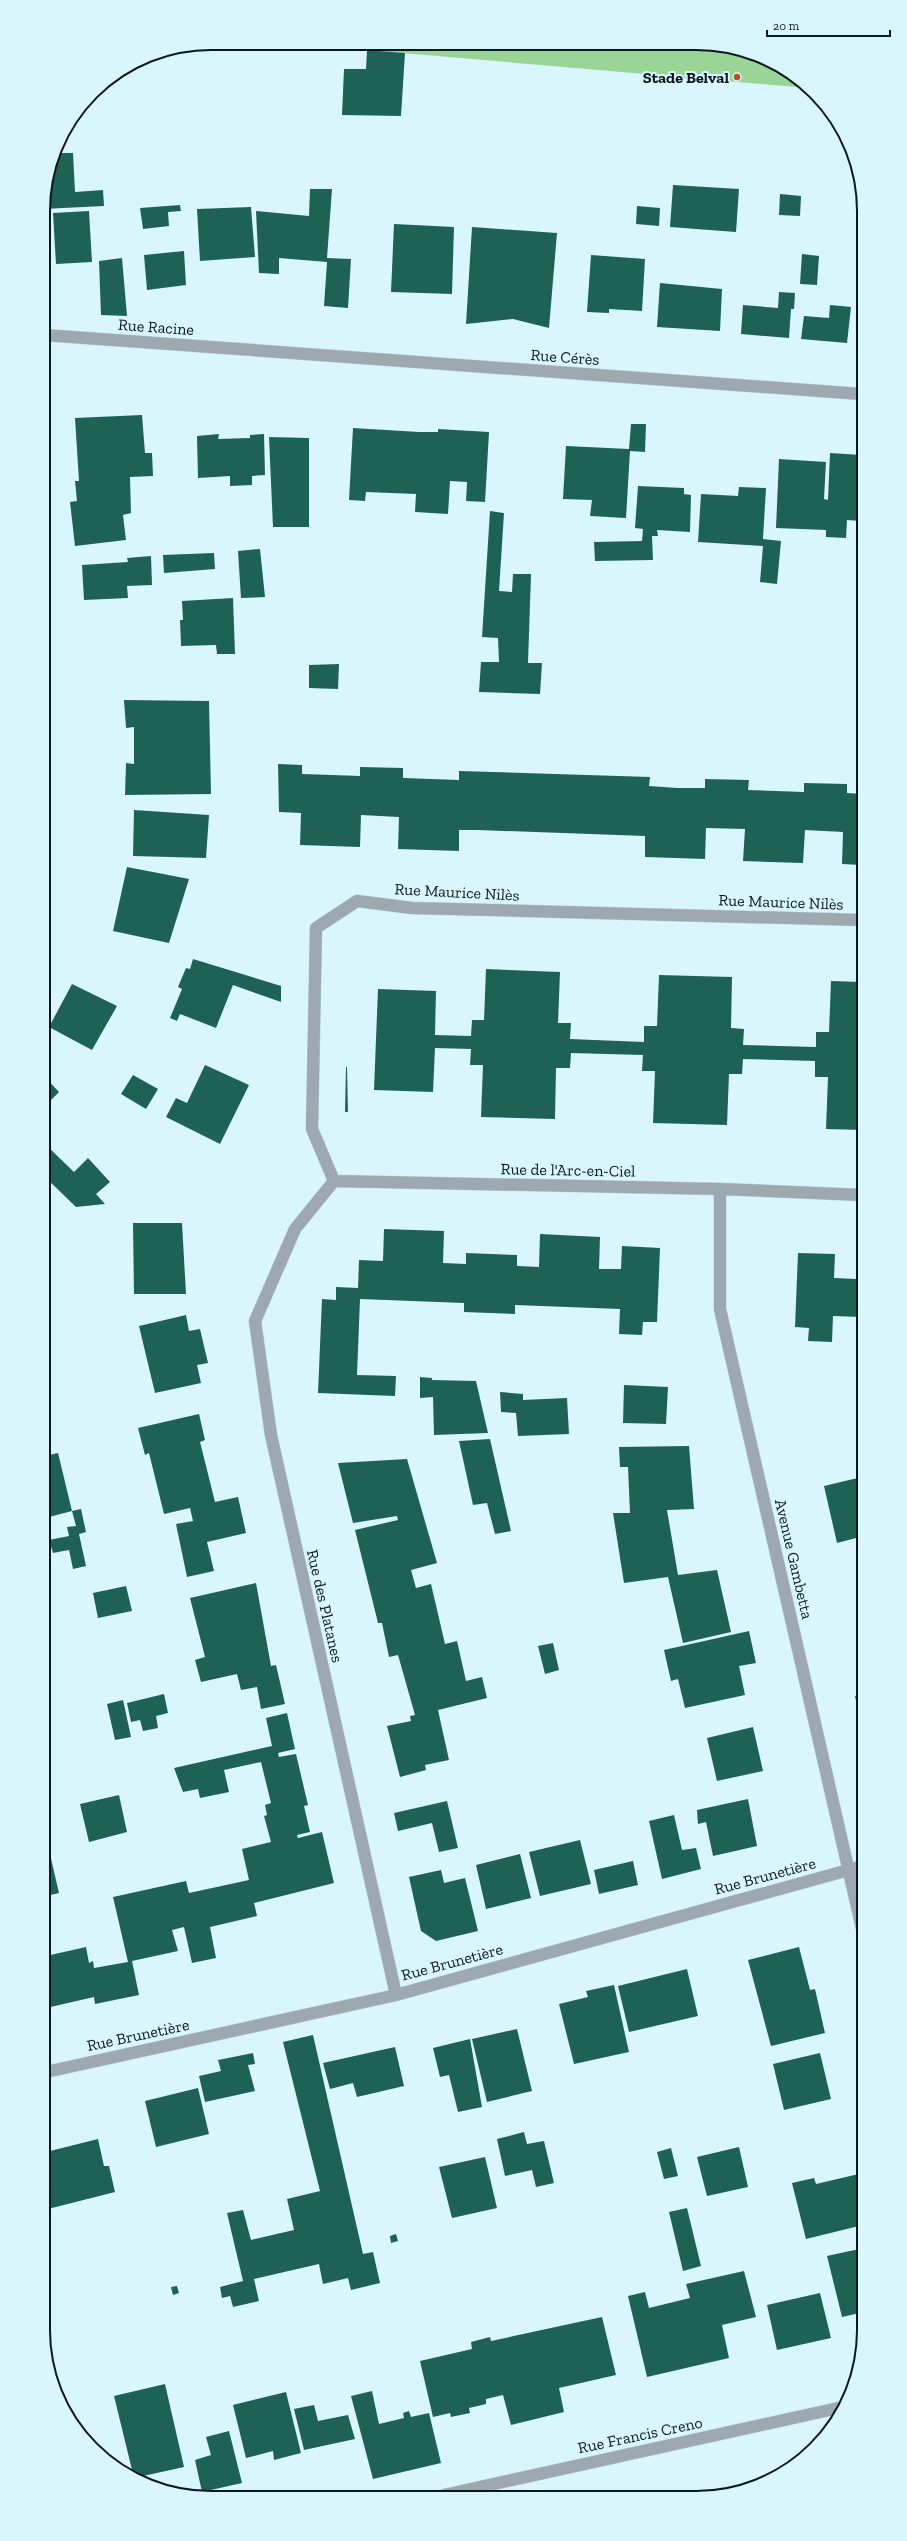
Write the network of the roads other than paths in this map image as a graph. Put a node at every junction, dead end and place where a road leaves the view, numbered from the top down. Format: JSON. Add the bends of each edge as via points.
{"nodes":[{"id":1,"x":50,"y":335,"type":"edge"},
{"id":2,"x":267,"y":351,"type":"joint"},
{"id":3,"x":857,"y":394,"type":"edge"},
{"id":4,"x":857,"y":920,"type":"edge"},
{"id":5,"x":334,"y":1181,"type":"junction"},
{"id":6,"x":720,"y":1189,"type":"junction"},
{"id":7,"x":857,"y":1195,"type":"edge"},
{"id":8,"x":857,"y":1867,"type":"edge"},
{"id":9,"x":848,"y":1869,"type":"junction"},
{"id":10,"x":857,"y":1907,"type":"edge"},
{"id":11,"x":396,"y":1995,"type":"junction"},
{"id":12,"x":50,"y":2071,"type":"edge"},
{"id":13,"x":836,"y":2409,"type":"edge"},
{"id":14,"x":462,"y":2491,"type":"edge"}],
"edges":[{"from":1,"to":2,"type":"street","name":"Rue Racine"},
{"from":2,"to":3,"type":"street","name":"Rue Cérès"},
{"from":4,"to":5,"type":"street","name":"Rue Maurice Nilès","via":[[412,908],[357,901],[316,928],[312,1129]]},
{"from":5,"to":6,"type":"street","name":"Rue de l'Arc-en-Ciel"},
{"from":5,"to":11,"type":"street","name":"Rue des Platanes","via":[[295,1229],[254,1321],[271,1435]]},
{"from":6,"to":7,"type":"street","name":"Rue de l'Arc-en-Ciel"},
{"from":6,"to":9,"type":"street","name":"Avenue Gambetta","via":[[720,1309]]},
{"from":8,"to":9,"type":"street","name":"Rue Brunetière"},
{"from":9,"to":10,"type":"street","name":"Avenue Gambetta"},
{"from":9,"to":11,"type":"street","name":"Rue Brunetière"},
{"from":11,"to":12,"type":"street","name":"Rue Brunetière"},
{"from":13,"to":14,"type":"street","name":"Rue Francis Creno"}]}
